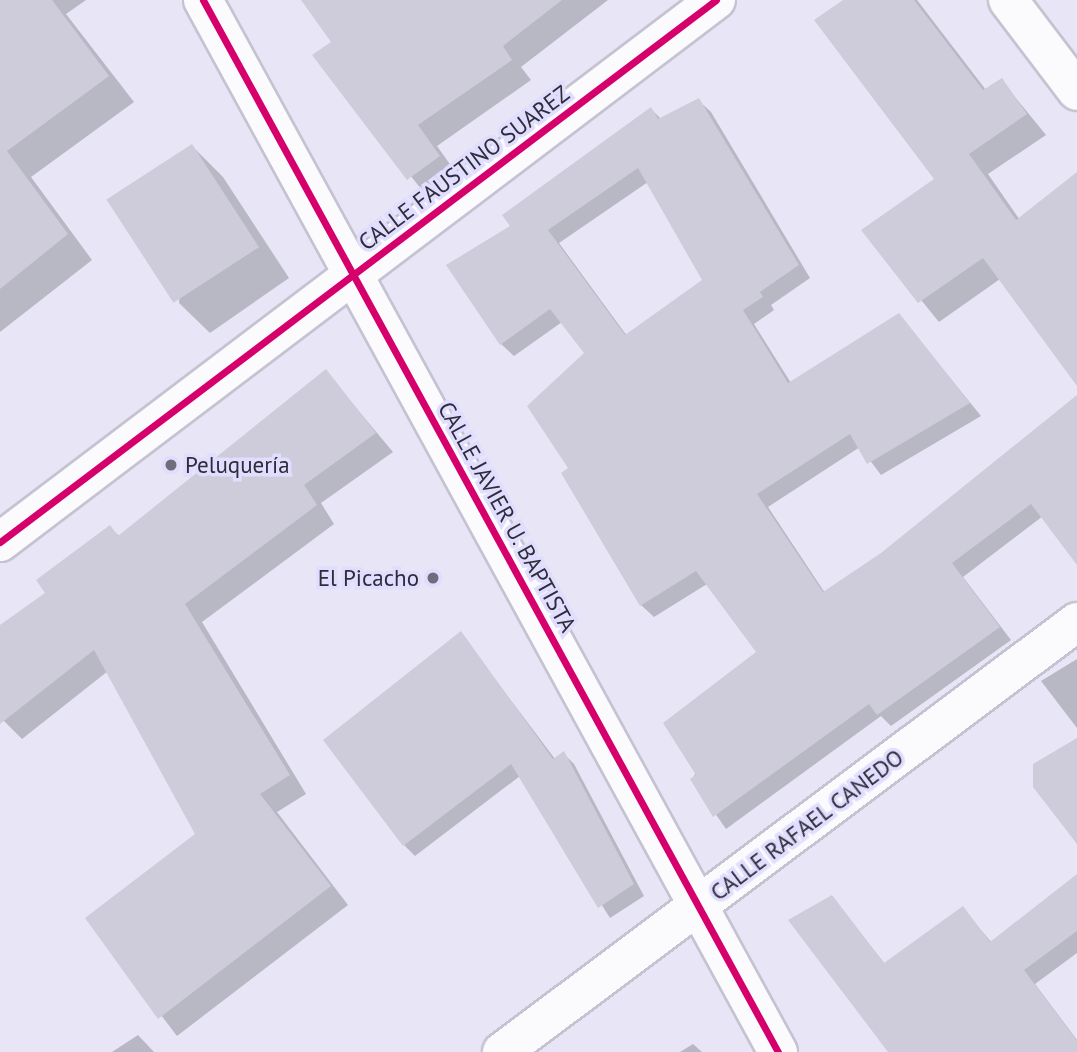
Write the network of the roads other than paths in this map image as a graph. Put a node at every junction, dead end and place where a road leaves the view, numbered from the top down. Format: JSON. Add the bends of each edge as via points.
{"nodes":[{"id":1,"x":203,"y":0,"type":"edge"},
{"id":2,"x":716,"y":0,"type":"edge"},
{"id":3,"x":1009,"y":0,"type":"edge"},
{"id":4,"x":1077,"y":91,"type":"edge"},
{"id":5,"x":353,"y":277,"type":"junction"},
{"id":6,"x":0,"y":542,"type":"edge"},
{"id":7,"x":1077,"y":622,"type":"edge"},
{"id":8,"x":698,"y":907,"type":"junction"},
{"id":9,"x":502,"y":1052,"type":"edge"},
{"id":10,"x":778,"y":1052,"type":"edge"}],
"edges":[{"from":1,"to":5,"type":"street","name":"CALLE JAVIER U. BAPTISTA"},
{"from":2,"to":5,"type":"street","name":"CALLE FAUSTINO SUAREZ"},
{"from":3,"to":4,"type":"street"},
{"from":5,"to":6,"type":"street","name":"CALLE FAUSTINO SUAREZ"},
{"from":5,"to":8,"type":"street","name":"CALLE JAVIER U. BAPTISTA"},
{"from":7,"to":8,"type":"street","name":"CALLE RAFAEL CANEDO"},
{"from":8,"to":9,"type":"street","name":"CALLE RAFAEL CANEDO"},
{"from":8,"to":10,"type":"street","name":"CALLE JAVIER U. BAPTISTA"}]}
